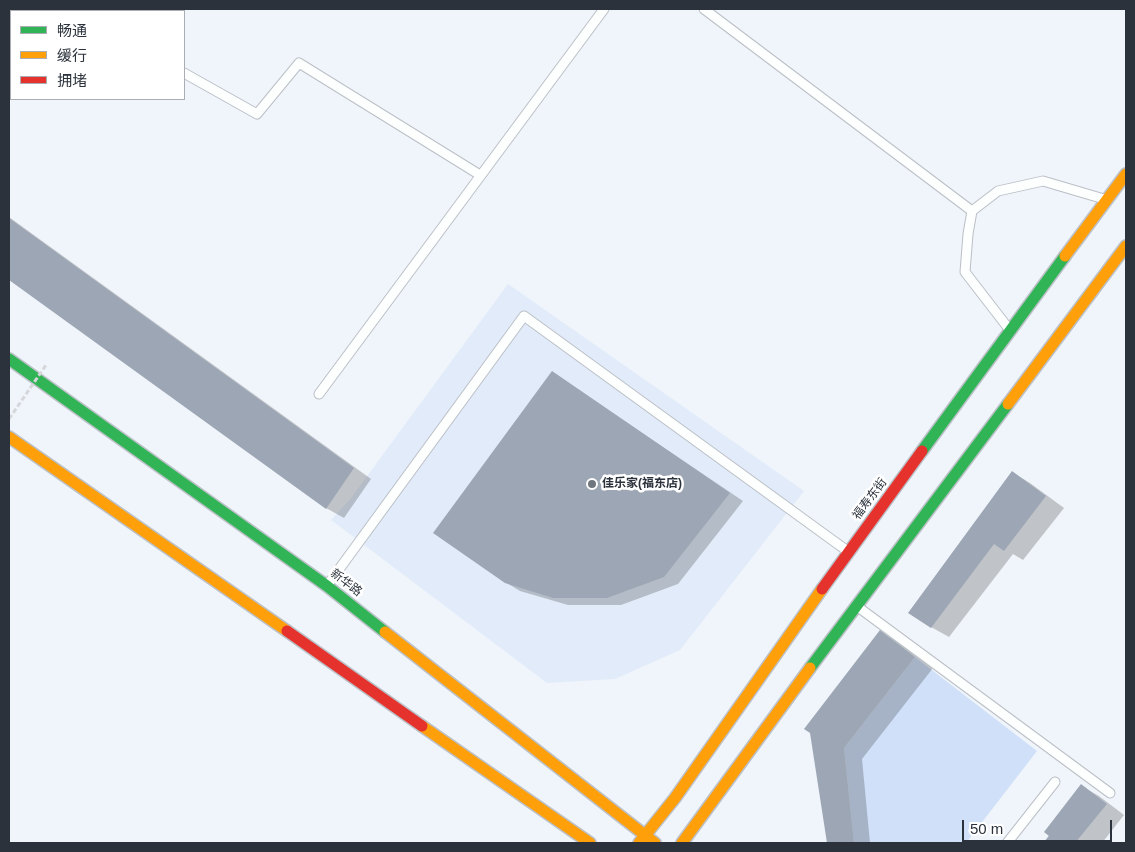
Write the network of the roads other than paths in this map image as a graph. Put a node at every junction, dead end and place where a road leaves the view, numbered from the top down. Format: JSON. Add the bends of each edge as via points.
{"nodes":[{"id":1,"x":604,"y":9,"type":"edge"},
{"id":2,"x":704,"y":9,"type":"edge"},
{"id":3,"x":185,"y":74,"type":"edge"},
{"id":4,"x":1126,"y":174,"type":"edge"},
{"id":5,"x":480,"y":175,"type":"junction"},
{"id":6,"x":1108,"y":200,"type":"junction"},
{"id":7,"x":972,"y":211,"type":"junction"},
{"id":8,"x":1126,"y":246,"type":"edge"},
{"id":9,"x":1011,"y":331,"type":"junction"},
{"id":10,"x":9,"y":359,"type":"edge"},
{"id":11,"x":318,"y":394,"type":"dead end"},
{"id":12,"x":9,"y":437,"type":"edge"},
{"id":13,"x":848,"y":552,"type":"junction"},
{"id":14,"x":327,"y":586,"type":"junction"},
{"id":15,"x":856,"y":605,"type":"junction"},
{"id":16,"x":1055,"y":782,"type":"dead end"},
{"id":17,"x":1110,"y":793,"type":"dead end"},
{"id":18,"x":642,"y":839,"type":"edge"},
{"id":19,"x":590,"y":843,"type":"edge"},
{"id":20,"x":655,"y":843,"type":"edge"},
{"id":21,"x":682,"y":843,"type":"edge"},
{"id":22,"x":1007,"y":843,"type":"edge"}],
"edges":[{"from":1,"to":5,"type":"lane"},
{"from":2,"to":7,"type":"lane"},
{"from":3,"to":5,"type":"lane","via":[[257,114],[299,63]]},
{"from":4,"to":6,"type":"main road","name":"福寿东街"},
{"from":5,"to":11,"type":"lane"},
{"from":6,"to":7,"type":"lane","via":[[1043,181],[998,191]]},
{"from":6,"to":9,"type":"main road","name":"福寿东街"},
{"from":7,"to":9,"type":"lane","via":[[965,272]]},
{"from":8,"to":15,"type":"main road"},
{"from":9,"to":13,"type":"main road","name":"福寿东街"},
{"from":10,"to":14,"type":"main road","name":"新华路"},
{"from":12,"to":19,"type":"main road"},
{"from":13,"to":14,"type":"lane","via":[[524,316]]},
{"from":13,"to":18,"type":"main road","name":"福寿东街","via":[[675,798]]},
{"from":14,"to":18,"type":"main road","name":"新华路","via":[[609,806]]},
{"from":15,"to":17,"type":"lane"},
{"from":15,"to":21,"type":"main road"},
{"from":16,"to":22,"type":"lane"},
{"from":18,"to":20,"type":"main road","name":"新华路"}]}
